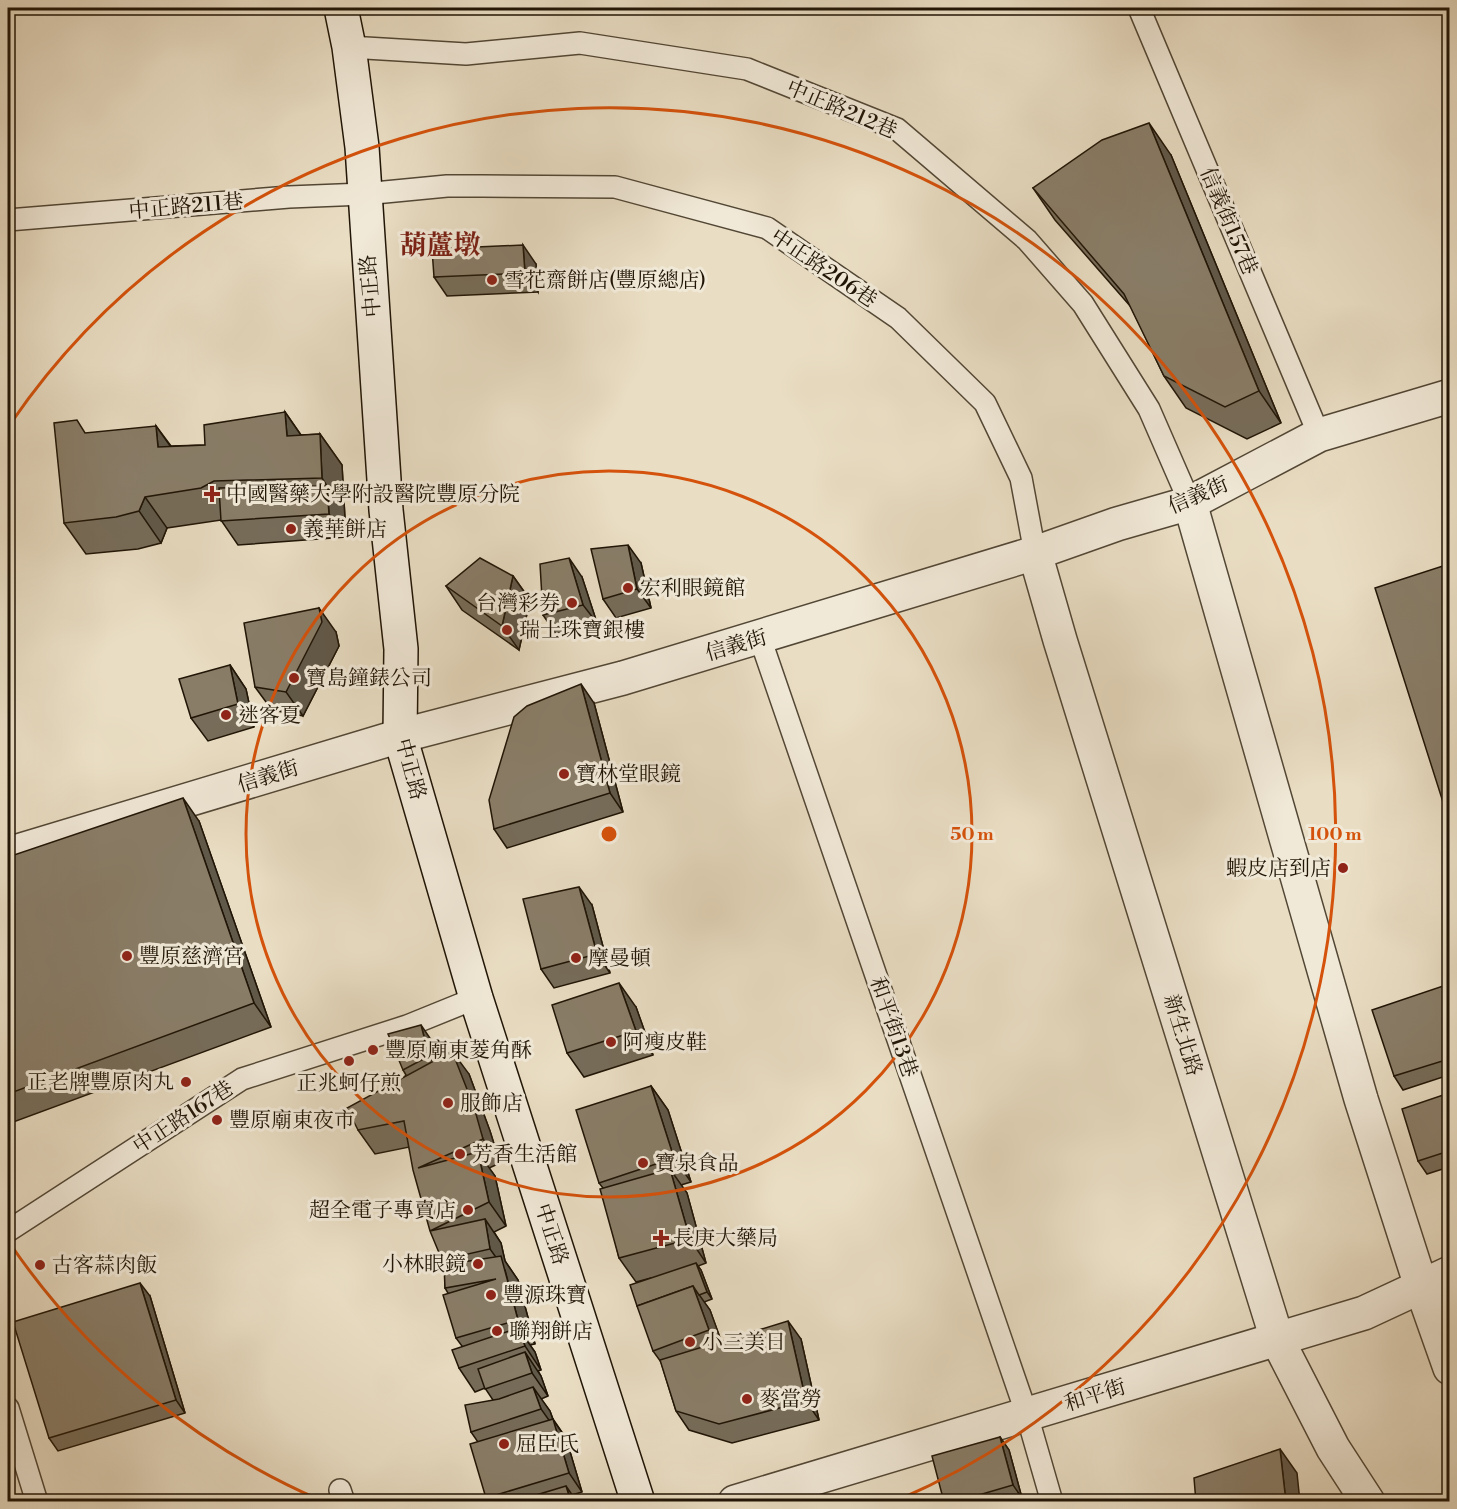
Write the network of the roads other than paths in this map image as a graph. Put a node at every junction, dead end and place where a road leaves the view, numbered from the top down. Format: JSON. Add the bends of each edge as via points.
{"nodes":[{"id":1,"x":341,"y":8,"type":"edge"},
{"id":2,"x":1139,"y":8,"type":"edge"},
{"id":3,"x":349,"y":47,"type":"junction"},
{"id":4,"x":364,"y":194,"type":"junction"},
{"id":5,"x":8,"y":220,"type":"edge"},
{"id":6,"x":1449,"y":396,"type":"edge"},
{"id":7,"x":1319,"y":435,"type":"junction"},
{"id":8,"x":1190,"y":503,"type":"junction"},
{"id":9,"x":1035,"y":553,"type":"junction"},
{"id":10,"x":760,"y":638,"type":"junction"},
{"id":11,"x":400,"y":736,"type":"junction"},
{"id":12,"x":8,"y":854,"type":"edge"},
{"id":13,"x":476,"y":998,"type":"junction"},
{"id":14,"x":8,"y":1231,"type":"edge"},
{"id":15,"x":1435,"y":1280,"type":"edge"},
{"id":16,"x":1277,"y":1339,"type":"junction"},
{"id":17,"x":1449,"y":1368,"type":"edge"},
{"id":18,"x":8,"y":1408,"type":"edge"},
{"id":19,"x":1027,"y":1415,"type":"junction"},
{"id":20,"x":37,"y":1502,"type":"edge"},
{"id":21,"x":638,"y":1502,"type":"edge"},
{"id":22,"x":735,"y":1502,"type":"edge"},
{"id":23,"x":1052,"y":1502,"type":"edge"},
{"id":24,"x":1368,"y":1502,"type":"edge"}],
"edges":[{"from":1,"to":3,"type":"street","name":"中正路"},
{"from":2,"to":7,"type":"lane","name":"信義街157巷"},
{"from":3,"to":4,"type":"street","name":"中正路"},
{"from":3,"to":8,"type":"lane","name":"中正路212巷","via":[[466,54],[580,44],[747,69],[897,129],[1027,240],[1083,304],[1149,409]]},
{"from":4,"to":5,"type":"lane","name":"中正路211巷"},
{"from":4,"to":9,"type":"lane","name":"中正路206巷","via":[[447,186],[615,187],[767,228],[898,318],[985,403],[1021,478]]},
{"from":4,"to":11,"type":"street","name":"中正路","via":[[386,510],[401,649]]},
{"from":6,"to":7,"type":"street","name":"信義街"},
{"from":7,"to":8,"type":"street","name":"信義街"},
{"from":8,"to":9,"type":"street","name":"信義街"},
{"from":8,"to":15,"type":"street","via":[[1361,1099]]},
{"from":9,"to":10,"type":"street","name":"信義街"},
{"from":9,"to":16,"type":"street","name":"新生北路"},
{"from":10,"to":11,"type":"street","name":"信義街"},
{"from":10,"to":19,"type":"lane","name":"和平街13巷"},
{"from":11,"to":12,"type":"street","name":"信義街"},
{"from":11,"to":13,"type":"street","name":"中正路"},
{"from":13,"to":14,"type":"lane","name":"中正路167巷","via":[[407,1026],[242,1079]]},
{"from":13,"to":21,"type":"street","name":"中正路"},
{"from":15,"to":16,"type":"street","name":"和平街","via":[[1364,1313]]},
{"from":15,"to":17,"type":"street"},
{"from":16,"to":19,"type":"street","name":"和平街"},
{"from":16,"to":24,"type":"street","name":"新生北路","via":[[1333,1448]]},
{"from":18,"to":20,"type":"lane"},
{"from":19,"to":22,"type":"street","name":"和平街"},
{"from":19,"to":23,"type":"lane","name":"和平街13巷"}]}
